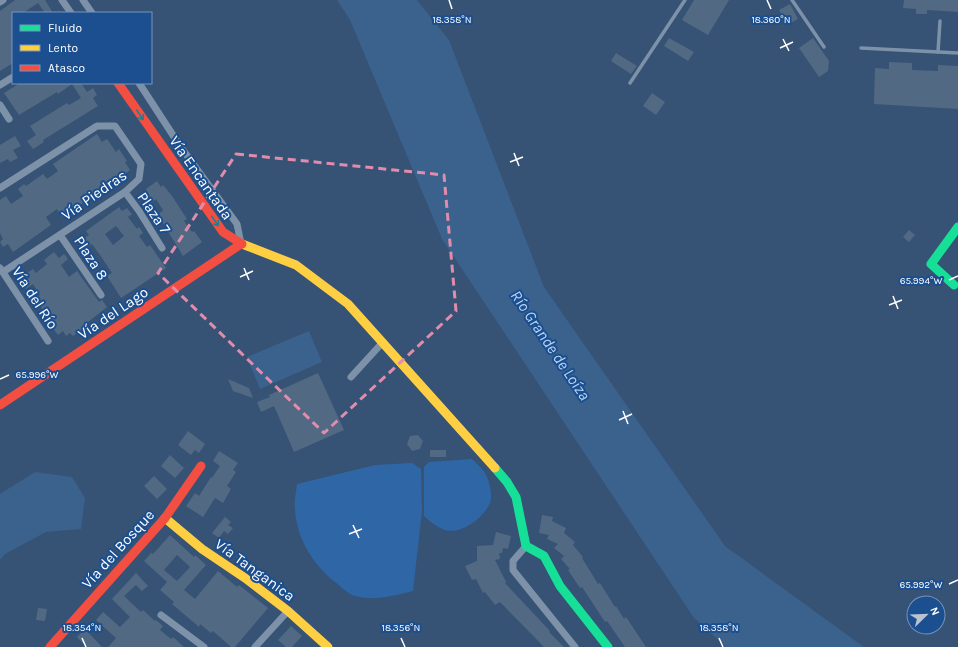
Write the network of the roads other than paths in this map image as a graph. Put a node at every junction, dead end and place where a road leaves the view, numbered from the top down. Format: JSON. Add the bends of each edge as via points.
{"nodes":[{"id":1,"x":3,"y":0,"type":"edge"},
{"id":2,"x":62,"y":0,"type":"edge"},
{"id":3,"x":83,"y":0,"type":"edge"},
{"id":4,"x":685,"y":0,"type":"edge"},
{"id":5,"x":792,"y":0,"type":"edge"},
{"id":6,"x":0,"y":2,"type":"edge"},
{"id":7,"x":70,"y":12,"type":"edge"},
{"id":8,"x":91,"y":12,"type":"edge"},
{"id":9,"x":940,"y":21,"type":"dead end"},
{"id":10,"x":824,"y":47,"type":"dead end"},
{"id":11,"x":861,"y":48,"type":"dead end"},
{"id":12,"x":938,"y":52,"type":"junction"},
{"id":13,"x":958,"y":53,"type":"edge"},
{"id":14,"x":12,"y":78,"type":"edge"},
{"id":15,"x":630,"y":83,"type":"dead end"},
{"id":16,"x":119,"y":84,"type":"edge"},
{"id":17,"x":140,"y":84,"type":"edge"},
{"id":18,"x":0,"y":85,"type":"edge"},
{"id":19,"x":0,"y":104,"type":"edge"},
{"id":20,"x":9,"y":119,"type":"dead end"},
{"id":21,"x":0,"y":188,"type":"edge"},
{"id":22,"x":125,"y":192,"type":"junction"},
{"id":23,"x":958,"y":227,"type":"edge"},
{"id":24,"x":60,"y":234,"type":"junction"},
{"id":25,"x":241,"y":244,"type":"junction"},
{"id":26,"x":162,"y":248,"type":"dead end"},
{"id":27,"x":1,"y":270,"type":"edge"},
{"id":28,"x":954,"y":285,"type":"dead end"},
{"id":29,"x":101,"y":296,"type":"dead end"},
{"id":30,"x":48,"y":342,"type":"dead end"},
{"id":31,"x":382,"y":342,"type":"junction"},
{"id":32,"x":351,"y":377,"type":"dead end"},
{"id":33,"x":0,"y":405,"type":"edge"},
{"id":34,"x":201,"y":466,"type":"dead end"},
{"id":35,"x":165,"y":518,"type":"junction"},
{"id":36,"x":526,"y":546,"type":"junction"},
{"id":37,"x":288,"y":611,"type":"junction"},
{"id":38,"x":161,"y":615,"type":"dead end"},
{"id":39,"x":50,"y":647,"type":"edge"},
{"id":40,"x":204,"y":647,"type":"edge"},
{"id":41,"x":255,"y":647,"type":"edge"},
{"id":42,"x":328,"y":647,"type":"edge"},
{"id":43,"x":575,"y":647,"type":"edge"},
{"id":44,"x":608,"y":647,"type":"edge"}],
"edges":[{"from":1,"to":6,"type":"street"},
{"from":2,"to":7,"type":"street"},
{"from":3,"to":8,"type":"street"},
{"from":4,"to":15,"type":"lane"},
{"from":5,"to":10,"type":"lane"},
{"from":9,"to":12,"type":"lane"},
{"from":11,"to":12,"type":"lane"},
{"from":12,"to":13,"type":"lane"},
{"from":14,"to":18,"type":"street"},
{"from":16,"to":25,"type":"street","name":"Vía Encantada","one_way":true,"via":[[223,232]]},
{"from":17,"to":25,"type":"street","name":"Vía Encantada","via":[[236,224]]},
{"from":19,"to":20,"type":"street"},
{"from":21,"to":22,"type":"street","name":"Vía Piedras","via":[[97,126],[115,126],[141,164],[139,179]]},
{"from":22,"to":24,"type":"street","name":"Vía Piedras"},
{"from":22,"to":26,"type":"street","name":"Plaza 7"},
{"from":23,"to":28,"type":"street","via":[[931,264]]},
{"from":24,"to":27,"type":"street","name":"Vía Piedras"},
{"from":24,"to":29,"type":"street","name":"Plaza 8"},
{"from":25,"to":31,"type":"street","via":[[296,265],[348,304]]},
{"from":25,"to":33,"type":"street","name":"Vía del Lago"},
{"from":27,"to":30,"type":"street","name":"Vía del Río"},
{"from":31,"to":32,"type":"street"},
{"from":31,"to":36,"type":"street","via":[[507,482],[516,497]]},
{"from":34,"to":35,"type":"street","name":"Vía del Bosque"},
{"from":35,"to":37,"type":"street","name":"Vía Tanganica","via":[[202,549],[246,578]]},
{"from":35,"to":39,"type":"street","name":"Vía del Bosque"},
{"from":36,"to":43,"type":"street","via":[[513,561],[513,570]]},
{"from":36,"to":44,"type":"street","via":[[544,556],[560,586]]},
{"from":37,"to":41,"type":"street"},
{"from":37,"to":42,"type":"street","name":"Vía Tanganica"},
{"from":38,"to":40,"type":"street"}]}
